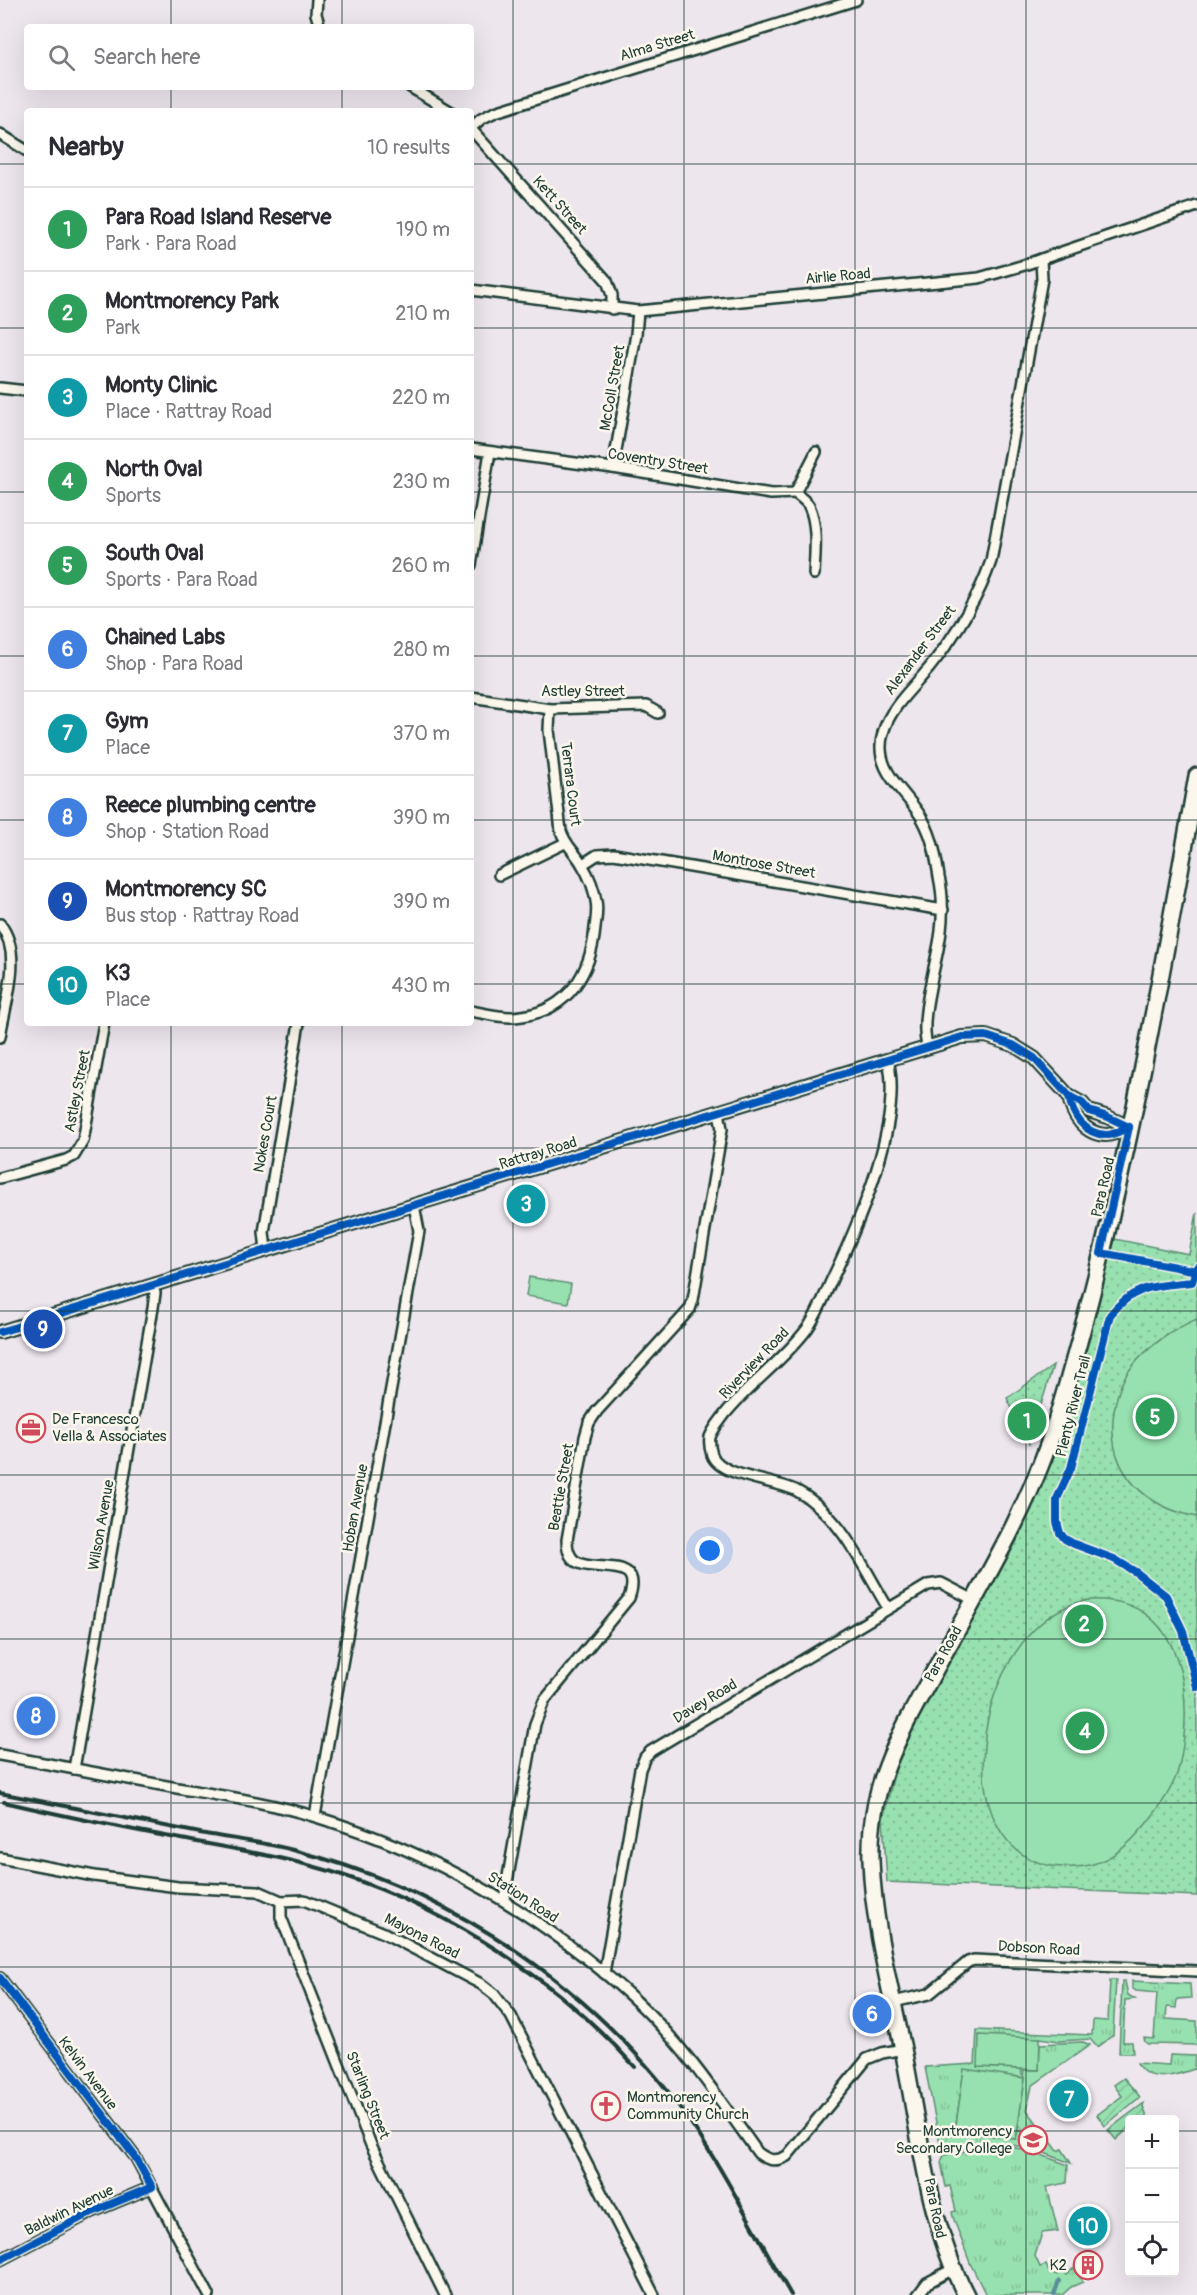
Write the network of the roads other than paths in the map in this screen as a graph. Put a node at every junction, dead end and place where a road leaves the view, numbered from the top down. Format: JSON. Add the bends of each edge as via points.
{"nodes":[{"id":1,"x":317,"y":0,"type":"edge"},
{"id":2,"x":856,"y":0,"type":"edge"},
{"id":3,"x":319,"y":24,"type":"edge"},
{"id":4,"x":415,"y":90,"type":"edge"},
{"id":5,"x":445,"y":108,"type":"edge"},
{"id":6,"x":474,"y":125,"type":"edge"},
{"id":7,"x":474,"y":131,"type":"edge"},
{"id":8,"x":0,"y":134,"type":"edge"},
{"id":9,"x":24,"y":149,"type":"edge"},
{"id":10,"x":1197,"y":206,"type":"edge"},
{"id":11,"x":1041,"y":259,"type":"junction"},
{"id":12,"x":474,"y":290,"type":"edge"},
{"id":13,"x":612,"y":309,"type":"junction"},
{"id":14,"x":638,"y":312,"type":"junction"},
{"id":15,"x":0,"y":388,"type":"edge"},
{"id":16,"x":24,"y":391,"type":"edge"},
{"id":17,"x":474,"y":449,"type":"edge"},
{"id":18,"x":490,"y":452,"type":"junction"},
{"id":19,"x":816,"y":452,"type":"dead end"},
{"id":20,"x":613,"y":468,"type":"junction"},
{"id":21,"x":795,"y":493,"type":"junction"},
{"id":22,"x":474,"y":547,"type":"edge"},
{"id":23,"x":814,"y":574,"type":"dead end"},
{"id":24,"x":474,"y":697,"type":"edge"},
{"id":25,"x":550,"y":709,"type":"junction"},
{"id":26,"x":657,"y":713,"type":"dead end"},
{"id":27,"x":1197,"y":776,"type":"edge"},
{"id":28,"x":1195,"y":799,"type":"edge"},
{"id":29,"x":565,"y":843,"type":"junction"},
{"id":30,"x":583,"y":864,"type":"junction"},
{"id":31,"x":499,"y":875,"type":"dead end"},
{"id":32,"x":943,"y":910,"type":"junction"},
{"id":33,"x":0,"y":924,"type":"edge"},
{"id":34,"x":474,"y":1012,"type":"edge"},
{"id":35,"x":103,"y":1026,"type":"edge"},
{"id":36,"x":298,"y":1026,"type":"edge"},
{"id":37,"x":0,"y":1037,"type":"edge"},
{"id":38,"x":928,"y":1047,"type":"junction"},
{"id":39,"x":888,"y":1060,"type":"junction"},
{"id":40,"x":1069,"y":1096,"type":"junction"},
{"id":41,"x":719,"y":1112,"type":"junction"},
{"id":42,"x":1129,"y":1127,"type":"junction"},
{"id":43,"x":0,"y":1178,"type":"edge"},
{"id":44,"x":414,"y":1205,"type":"junction"},
{"id":45,"x":266,"y":1250,"type":"junction"},
{"id":46,"x":153,"y":1285,"type":"junction"},
{"id":47,"x":0,"y":1332,"type":"edge"},
{"id":48,"x":974,"y":1600,"type":"junction"},
{"id":49,"x":888,"y":1608,"type":"junction"},
{"id":50,"x":0,"y":1755,"type":"edge"},
{"id":51,"x":74,"y":1769,"type":"junction"},
{"id":52,"x":315,"y":1816,"type":"junction"},
{"id":53,"x":0,"y":1858,"type":"edge"},
{"id":54,"x":504,"y":1899,"type":"junction"},
{"id":55,"x":281,"y":1901,"type":"junction"},
{"id":56,"x":1197,"y":1971,"type":"edge"},
{"id":57,"x":604,"y":1973,"type":"junction"},
{"id":58,"x":0,"y":1978,"type":"edge"},
{"id":59,"x":893,"y":2002,"type":"junction"},
{"id":60,"x":903,"y":2049,"type":"junction"},
{"id":61,"x":152,"y":2187,"type":"junction"},
{"id":62,"x":0,"y":2260,"type":"edge"},
{"id":63,"x":953,"y":2269,"type":"junction"},
{"id":64,"x":209,"y":2295,"type":"edge"},
{"id":65,"x":445,"y":2295,"type":"edge"},
{"id":66,"x":654,"y":2295,"type":"edge"},
{"id":67,"x":918,"y":2295,"type":"edge"},
{"id":68,"x":966,"y":2295,"type":"edge"}],
"edges":[{"from":1,"to":3,"type":"street"},
{"from":2,"to":6,"type":"street","name":"Alma Street","via":[[495,112]]},
{"from":4,"to":5,"type":"street"},
{"from":7,"to":13,"type":"street","name":"Kett Street","via":[[607,281]]},
{"from":8,"to":9,"type":"street"},
{"from":10,"to":11,"type":"street","name":"Airlie Road"},
{"from":11,"to":14,"type":"street","name":"Airlie Road","via":[[979,278]]},
{"from":11,"to":32,"type":"street","name":"Alexander Street","via":[[1042,279],[1029,359],[987,572],[968,613],[894,710],[882,734],[884,767],[922,819],[933,842]]},
{"from":12,"to":13,"type":"street","name":"Airlie Road"},
{"from":13,"to":14,"type":"street","name":"Airlie Road"},
{"from":14,"to":20,"type":"street","name":"McColl Street"},
{"from":15,"to":16,"type":"street"},
{"from":17,"to":18,"type":"street","name":"Coventry Street"},
{"from":18,"to":20,"type":"street","name":"Coventry Street"},
{"from":18,"to":22,"type":"street"},
{"from":19,"to":21,"type":"street"},
{"from":20,"to":21,"type":"street","name":"Coventry Street","via":[[765,493]]},
{"from":21,"to":23,"type":"street","via":[[808,504],[812,514]]},
{"from":24,"to":25,"type":"street","name":"Astley Street"},
{"from":25,"to":26,"type":"street","name":"Astley Street","via":[[646,706]]},
{"from":25,"to":29,"type":"street","name":"Terrara Court","via":[[549,730]]},
{"from":27,"to":28,"type":"main road","name":"Para Road"},
{"from":28,"to":42,"type":"main road","name":"Para Road"},
{"from":29,"to":30,"type":"street","name":"Terrara Court"},
{"from":29,"to":31,"type":"street"},
{"from":30,"to":32,"type":"street","name":"Montrose Street","via":[[597,855],[614,854]]},
{"from":30,"to":34,"type":"street","name":"Terrara Court","via":[[597,915],[591,958],[583,975],[559,1003],[529,1015],[506,1017]]},
{"from":32,"to":38,"type":"street","name":"Alexander Street","via":[[924,1031]]},
{"from":33,"to":37,"type":"street","via":[[8,937],[12,958]]},
{"from":35,"to":43,"type":"street","name":"Astley Street","via":[[80,1149],[66,1160]]},
{"from":36,"to":45,"type":"street","name":"Nokes Court","via":[[264,1232]]},
{"from":38,"to":39,"type":"street","name":"Rattray Road"},
{"from":38,"to":40,"type":"street","name":"Rattray Road","via":[[962,1037],[986,1036],[1013,1045],[1034,1058]]},
{"from":39,"to":41,"type":"street","name":"Rattray Road"},
{"from":39,"to":49,"type":"street","name":"Riverview Road","via":[[892,1076],[888,1128],[851,1240],[808,1328],[734,1404],[715,1428],[709,1446],[719,1465],[807,1497],[847,1539]]},
{"from":40,"to":42,"type":"street","name":"Rattray Road","via":[[1089,1111]]},
{"from":40,"to":42,"type":"street","name":"Rattray Road","via":[[1072,1111],[1091,1131],[1109,1135]]},
{"from":41,"to":44,"type":"street","name":"Rattray Road"},
{"from":41,"to":54,"type":"street","name":"Beattie Street","via":[[722,1129],[690,1309],[597,1411],[585,1437],[567,1540],[569,1553],[582,1565],[612,1566],[625,1571],[632,1590],[544,1701],[535,1724]]},
{"from":42,"to":48,"type":"main road","name":"Para Road","via":[[1101,1253],[1057,1418],[1026,1502]]},
{"from":44,"to":45,"type":"street","name":"Rattray Road"},
{"from":44,"to":52,"type":"street","name":"Hoban Avenue","via":[[419,1231]]},
{"from":45,"to":46,"type":"street","name":"Rattray Road"},
{"from":46,"to":47,"type":"street","name":"Rattray Road"},
{"from":46,"to":51,"type":"street","name":"Wilson Avenue","via":[[153,1308]]},
{"from":48,"to":49,"type":"street","name":"Davey Road","via":[[936,1583]]},
{"from":48,"to":59,"type":"main road","name":"Para Road","via":[[916,1704],[891,1756],[875,1805],[872,1868]]},
{"from":49,"to":57,"type":"street","name":"Davey Road","via":[[645,1757]]},
{"from":50,"to":51,"type":"street","name":"Station Road"},
{"from":51,"to":52,"type":"street","name":"Station Road"},
{"from":52,"to":54,"type":"street","name":"Station Road","via":[[403,1850]]},
{"from":53,"to":55,"type":"street","name":"Mayona Road","via":[[94,1876],[258,1892]]},
{"from":54,"to":57,"type":"street","name":"Station Road"},
{"from":55,"to":65,"type":"street","name":"Starling Street","via":[[281,1917],[371,2145]]},
{"from":55,"to":66,"type":"street","name":"Mayona Road","via":[[304,1900],[384,1933],[494,1994],[511,2016]]},
{"from":56,"to":59,"type":"street","name":"Dobson Road","via":[[975,1960],[929,1994]]},
{"from":57,"to":60,"type":"street","name":"Station Road","via":[[661,2027],[758,2153],[773,2161],[794,2150],[867,2059]]},
{"from":58,"to":61,"type":"street","name":"Kelvin Avenue","via":[[136,2158]]},
{"from":59,"to":60,"type":"main road","name":"Para Road"},
{"from":60,"to":63,"type":"main road","name":"Para Road","via":[[944,2247]]},
{"from":61,"to":62,"type":"street","name":"Baldwin Avenue","via":[[92,2212]]},
{"from":61,"to":64,"type":"street","name":"Kelvin Avenue"},
{"from":63,"to":67,"type":"street","via":[[927,2283]]},
{"from":63,"to":68,"type":"main road","name":"Para Road"}]}
